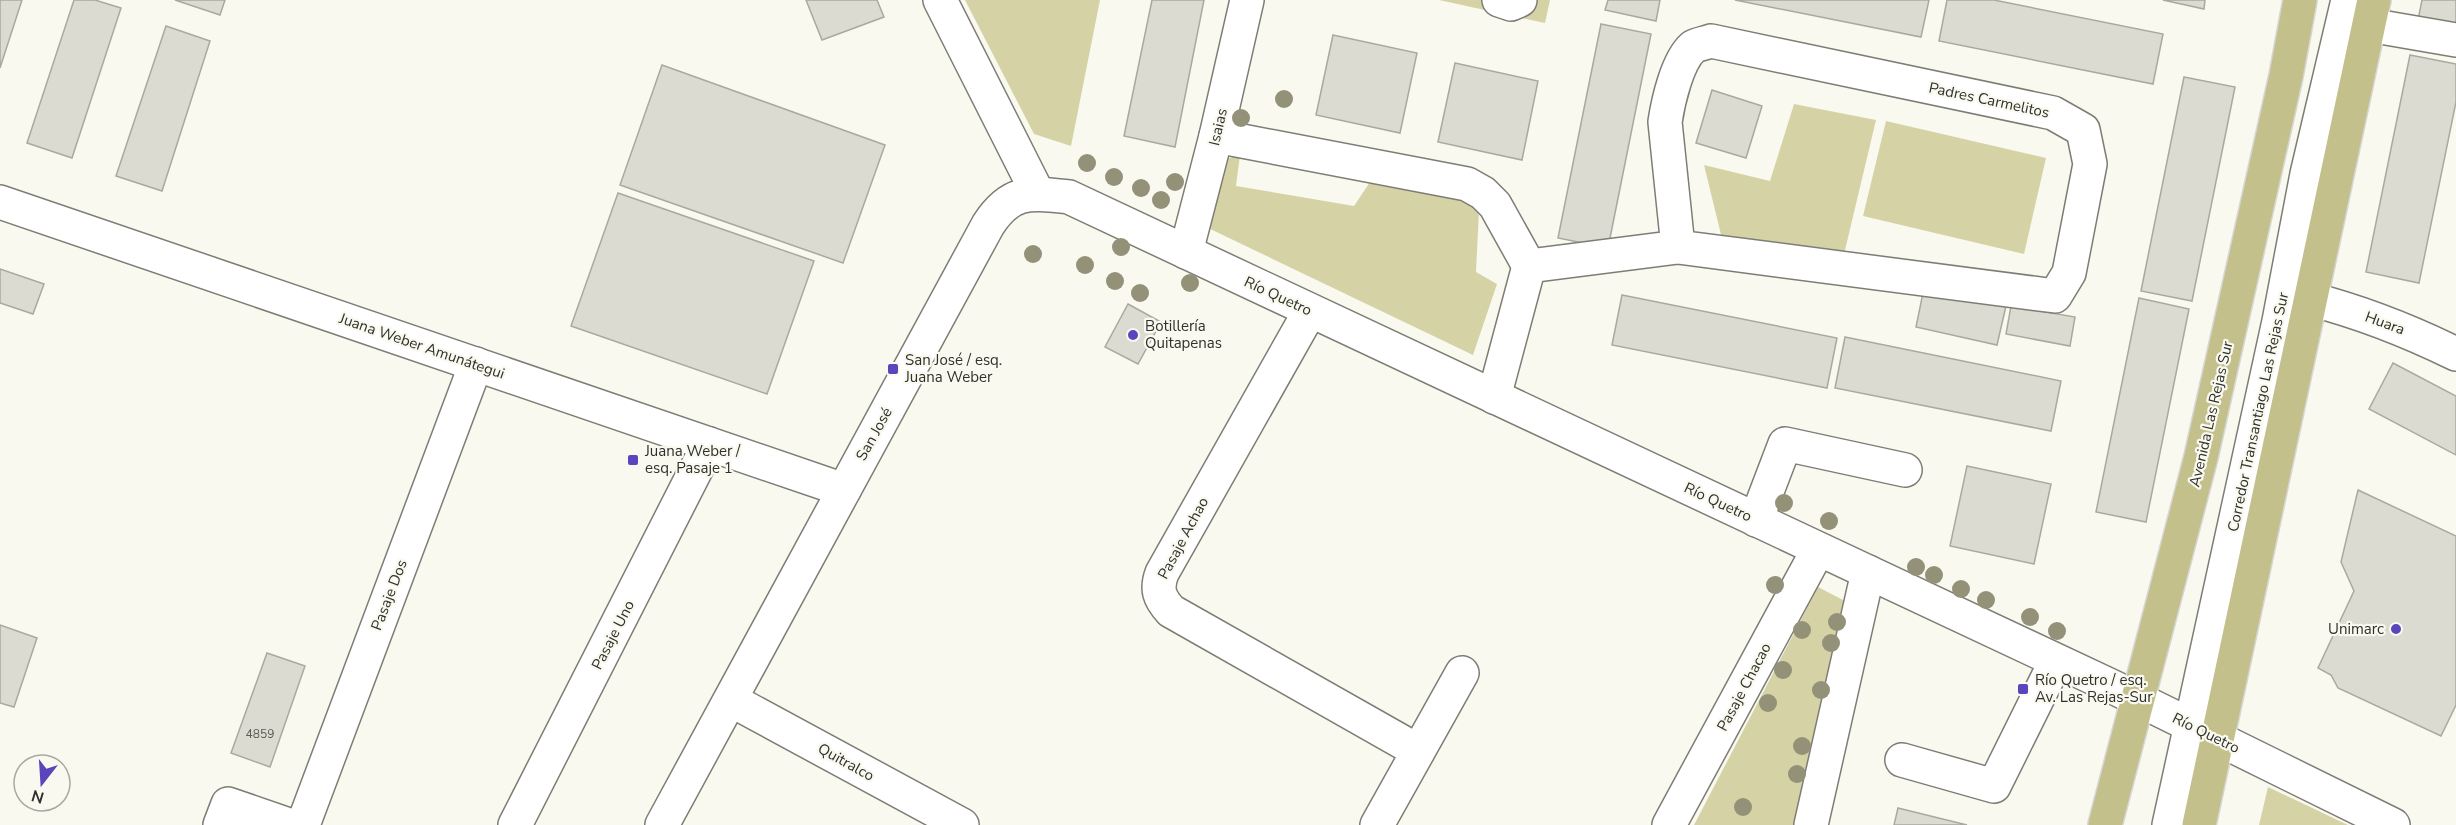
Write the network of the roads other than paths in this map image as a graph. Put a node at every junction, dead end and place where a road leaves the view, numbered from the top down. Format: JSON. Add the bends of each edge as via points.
{"nodes":[{"id":1,"x":940,"y":0,"type":"edge"},
{"id":2,"x":1247,"y":0,"type":"edge"},
{"id":3,"x":1499,"y":0,"type":"edge"},
{"id":4,"x":1520,"y":0,"type":"edge"},
{"id":5,"x":2300,"y":0,"type":"edge"},
{"id":6,"x":2325,"y":0,"type":"edge"},
{"id":7,"x":2348,"y":0,"type":"edge"},
{"id":8,"x":2371,"y":12,"type":"edge"},
{"id":9,"x":2456,"y":40,"type":"edge"},
{"id":10,"x":1216,"y":136,"type":"junction"},
{"id":11,"x":1038,"y":194,"type":"junction"},
{"id":12,"x":0,"y":201,"type":"edge"},
{"id":13,"x":1678,"y":247,"type":"junction"},
{"id":14,"x":1186,"y":252,"type":"junction"},
{"id":15,"x":1529,"y":266,"type":"junction"},
{"id":16,"x":2310,"y":299,"type":"junction"},
{"id":17,"x":1310,"y":311,"type":"junction"},
{"id":18,"x":2456,"y":354,"type":"edge"},
{"id":19,"x":476,"y":364,"type":"junction"},
{"id":20,"x":1494,"y":397,"type":"junction"},
{"id":21,"x":709,"y":444,"type":"junction"},
{"id":22,"x":1905,"y":470,"type":"dead end"},
{"id":23,"x":844,"y":490,"type":"junction"},
{"id":24,"x":1756,"y":520,"type":"junction"},
{"id":25,"x":1818,"y":550,"type":"junction"},
{"id":26,"x":1868,"y":572,"type":"junction"},
{"id":27,"x":2056,"y":661,"type":"junction"},
{"id":28,"x":1462,"y":673,"type":"dead end"},
{"id":29,"x":2138,"y":699,"type":"junction"},
{"id":30,"x":731,"y":700,"type":"junction"},
{"id":31,"x":2194,"y":726,"type":"junction"},
{"id":32,"x":1418,"y":751,"type":"junction"},
{"id":33,"x":1902,"y":760,"type":"dead end"},
{"id":34,"x":220,"y":825,"type":"edge"},
{"id":35,"x":289,"y":825,"type":"edge"},
{"id":36,"x":303,"y":825,"type":"edge"},
{"id":37,"x":515,"y":825,"type":"edge"},
{"id":38,"x":662,"y":825,"type":"edge"},
{"id":39,"x":962,"y":825,"type":"edge"},
{"id":40,"x":1377,"y":825,"type":"edge"},
{"id":41,"x":1669,"y":825,"type":"edge"},
{"id":42,"x":1811,"y":825,"type":"edge"},
{"id":43,"x":2106,"y":825,"type":"edge"},
{"id":44,"x":2148,"y":825,"type":"edge"},
{"id":45,"x":2169,"y":825,"type":"edge"},
{"id":46,"x":2199,"y":825,"type":"edge"},
{"id":47,"x":2393,"y":825,"type":"edge"}],
"edges":[{"from":1,"to":11,"type":"street"},
{"from":2,"to":10,"type":"street","name":"Isaias"},
{"from":3,"to":4,"type":"street","via":[[1511,4]]},
{"from":5,"to":29,"type":"main road","name":"Avenida Las Rejas Sur","via":[[2201,458]]},
{"from":6,"to":31,"type":"street","name":"Corredor Transantiago Las Rejas Sur"},
{"from":7,"to":31,"type":"street","name":"Corredor Transantiago Las Rejas Sur","via":[[2307,174]]},
{"from":8,"to":9,"type":"street"},
{"from":8,"to":16,"type":"main road"},
{"from":10,"to":14,"type":"street","name":"Isaias"},
{"from":10,"to":15,"type":"street","via":[[1467,184],[1495,206]]},
{"from":11,"to":14,"type":"street","name":"Río Quetro","via":[[1069,198]]},
{"from":11,"to":23,"type":"street","name":"San José","via":[[1021,195],[996,212]]},
{"from":12,"to":19,"type":"street","name":"Juana Weber Amunátegui"},
{"from":13,"to":13,"type":"street","name":"Padres Carmelitos","via":[[2055,296],[2069,273],[2090,164],[2083,130],[2053,113],[1711,41],[1694,46],[1683,60],[1665,122]]},
{"from":13,"to":15,"type":"street","name":"Padres Carmelitos"},
{"from":14,"to":17,"type":"street","name":"Río Quetro"},
{"from":15,"to":20,"type":"street"},
{"from":16,"to":18,"type":"street","name":"Huara","via":[[2396,327]]},
{"from":16,"to":31,"type":"main road"},
{"from":17,"to":20,"type":"street","name":"Río Quetro"},
{"from":17,"to":32,"type":"street","name":"Pasaje Achao","via":[[1162,573],[1159,593],[1171,611]]},
{"from":19,"to":21,"type":"street","name":"Juana Weber Amunátegui"},
{"from":19,"to":36,"type":"street","name":"Pasaje Dos"},
{"from":20,"to":24,"type":"street","name":"Río Quetro"},
{"from":21,"to":23,"type":"street","name":"Juana Weber Amunátegui"},
{"from":21,"to":37,"type":"street","name":"Pasaje Uno"},
{"from":22,"to":24,"type":"street","via":[[1785,444]]},
{"from":23,"to":30,"type":"street","name":"San José"},
{"from":24,"to":25,"type":"street","name":"Río Quetro"},
{"from":25,"to":26,"type":"street","name":"Río Quetro"},
{"from":25,"to":41,"type":"street","name":"Pasaje Chacao"},
{"from":26,"to":27,"type":"street","name":"Río Quetro"},
{"from":26,"to":42,"type":"street"},
{"from":27,"to":29,"type":"street","name":"Río Quetro"},
{"from":27,"to":33,"type":"street","via":[[1994,786]]},
{"from":28,"to":32,"type":"street"},
{"from":29,"to":31,"type":"street","name":"Río Quetro"},
{"from":29,"to":43,"type":"main road","name":"Avenida Las Rejas Sur"},
{"from":30,"to":38,"type":"street","name":"San José"},
{"from":30,"to":39,"type":"street","name":"Quitralco"},
{"from":31,"to":44,"type":"street","name":"Corredor Transantiago Las Rejas Sur"},
{"from":31,"to":45,"type":"street","name":"Corredor Transantiago Las Rejas Sur"},
{"from":31,"to":46,"type":"main road"},
{"from":31,"to":47,"type":"street","name":"Río Quetro"},
{"from":32,"to":40,"type":"street"},
{"from":34,"to":35,"type":"street","via":[[228,804]]}]}
